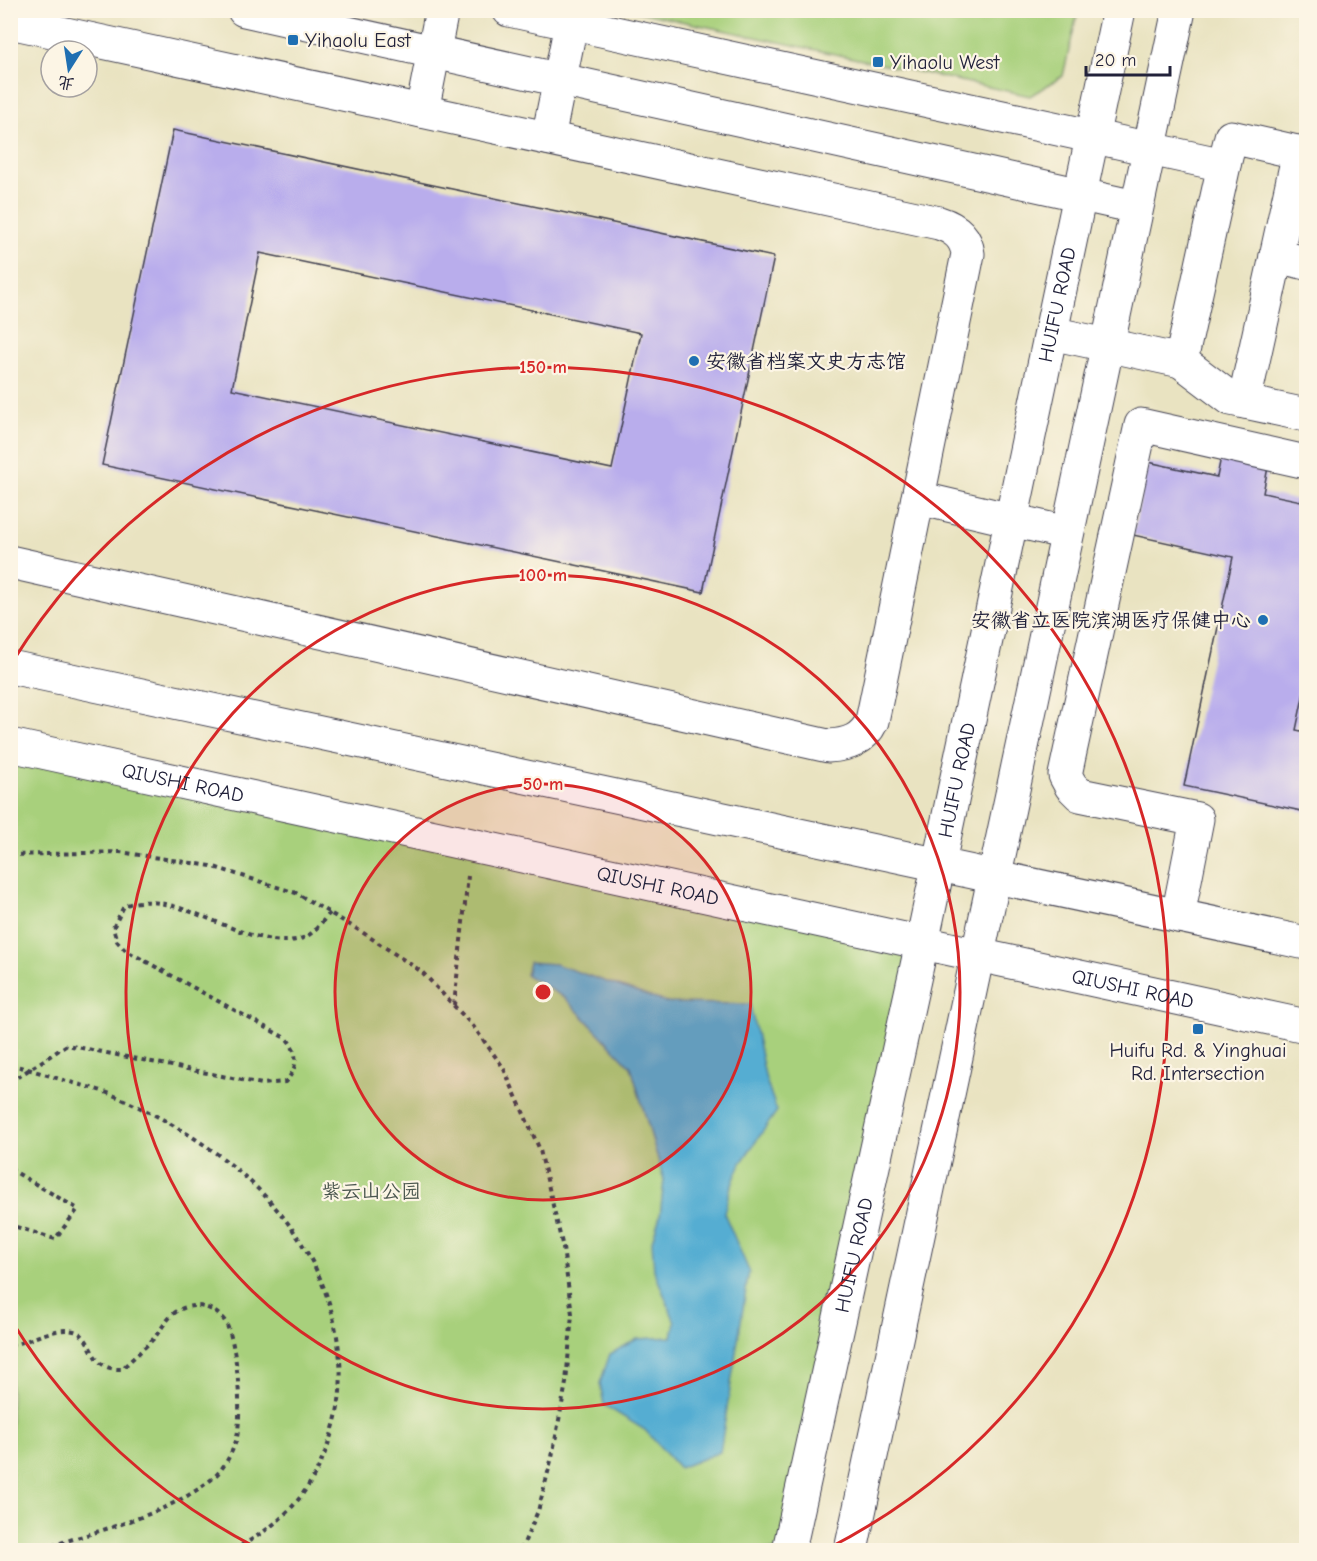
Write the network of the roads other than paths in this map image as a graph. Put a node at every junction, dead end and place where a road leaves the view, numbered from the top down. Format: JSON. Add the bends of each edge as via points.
{"nodes":[{"id":1,"x":244,"y":10,"type":"edge"},
{"id":2,"x":442,"y":10,"type":"edge"},
{"id":3,"x":509,"y":10,"type":"edge"},
{"id":4,"x":1119,"y":10,"type":"edge"},
{"id":5,"x":1179,"y":10,"type":"edge"},
{"id":6,"x":10,"y":22,"type":"edge"},
{"id":7,"x":571,"y":24,"type":"junction"},
{"id":8,"x":434,"y":52,"type":"junction"},
{"id":9,"x":560,"y":80,"type":"junction"},
{"id":10,"x":422,"y":111,"type":"junction"},
{"id":11,"x":1092,"y":136,"type":"junction"},
{"id":12,"x":548,"y":138,"type":"junction"},
{"id":13,"x":1149,"y":148,"type":"junction"},
{"id":14,"x":1303,"y":153,"type":"edge"},
{"id":15,"x":1224,"y":165,"type":"junction"},
{"id":16,"x":1080,"y":195,"type":"junction"},
{"id":17,"x":1136,"y":207,"type":"junction"},
{"id":18,"x":1291,"y":260,"type":"edge"},
{"id":19,"x":1051,"y":333,"type":"junction"},
{"id":20,"x":1107,"y":345,"type":"junction"},
{"id":21,"x":1181,"y":361,"type":"junction"},
{"id":22,"x":1244,"y":402,"type":"junction"},
{"id":23,"x":1306,"y":415,"type":"edge"},
{"id":24,"x":1306,"y":462,"type":"edge"},
{"id":25,"x":918,"y":498,"type":"junction"},
{"id":26,"x":1011,"y":520,"type":"junction"},
{"id":27,"x":1067,"y":533,"type":"junction"},
{"id":28,"x":10,"y":562,"type":"edge"},
{"id":29,"x":1051,"y":610,"type":"junction"},
{"id":30,"x":1098,"y":621,"type":"junction"},
{"id":31,"x":10,"y":667,"type":"edge"},
{"id":32,"x":10,"y":745,"type":"edge"},
{"id":33,"x":939,"y":865,"type":"junction"},
{"id":34,"x":994,"y":877,"type":"junction"},
{"id":35,"x":1178,"y":916,"type":"junction"},
{"id":36,"x":922,"y":944,"type":"junction"},
{"id":37,"x":1306,"y":944,"type":"edge"},
{"id":38,"x":977,"y":955,"type":"junction"},
{"id":39,"x":1306,"y":1026,"type":"edge"},
{"id":40,"x":789,"y":1551,"type":"edge"},
{"id":41,"x":851,"y":1551,"type":"edge"}],
"edges":[{"from":1,"to":8,"type":"street"},
{"from":2,"to":8,"type":"street"},
{"from":3,"to":7,"type":"street"},
{"from":4,"to":11,"type":"street","name":"HUIFU ROAD"},
{"from":5,"to":13,"type":"street"},
{"from":6,"to":10,"type":"street"},
{"from":7,"to":9,"type":"street"},
{"from":7,"to":11,"type":"street"},
{"from":8,"to":9,"type":"street"},
{"from":8,"to":10,"type":"street"},
{"from":9,"to":12,"type":"street"},
{"from":9,"to":16,"type":"street"},
{"from":10,"to":12,"type":"street"},
{"from":11,"to":13,"type":"street"},
{"from":11,"to":16,"type":"street","name":"HUIFU ROAD"},
{"from":12,"to":25,"type":"street","via":[[939,223],[956,231],[967,244],[968,254]]},
{"from":13,"to":15,"type":"street"},
{"from":13,"to":17,"type":"street"},
{"from":14,"to":15,"type":"street","via":[[1231,137]]},
{"from":14,"to":18,"type":"street"},
{"from":15,"to":21,"type":"street"},
{"from":16,"to":17,"type":"street"},
{"from":16,"to":19,"type":"street","name":"HUIFU ROAD"},
{"from":17,"to":20,"type":"street"},
{"from":18,"to":22,"type":"street"},
{"from":19,"to":20,"type":"street"},
{"from":19,"to":26,"type":"street","name":"HUIFU ROAD"},
{"from":20,"to":21,"type":"street"},
{"from":20,"to":27,"type":"street"},
{"from":21,"to":22,"type":"street","via":[[1220,392]]},
{"from":22,"to":23,"type":"street"},
{"from":24,"to":30,"type":"street","via":[[1141,425]]},
{"from":25,"to":26,"type":"street"},
{"from":25,"to":28,"type":"street","via":[[872,721],[862,736],[843,746],[828,746]]},
{"from":26,"to":27,"type":"street"},
{"from":26,"to":33,"type":"street","name":"HUIFU ROAD"},
{"from":27,"to":29,"type":"street"},
{"from":29,"to":30,"type":"street"},
{"from":29,"to":34,"type":"street"},
{"from":30,"to":35,"type":"street","via":[[1066,780],[1080,795],[1197,819]]},
{"from":31,"to":33,"type":"street"},
{"from":32,"to":36,"type":"street","name":"QIUSHI ROAD"},
{"from":33,"to":34,"type":"street"},
{"from":33,"to":36,"type":"street","name":"HUIFU ROAD"},
{"from":34,"to":35,"type":"street"},
{"from":34,"to":38,"type":"street"},
{"from":35,"to":37,"type":"street"},
{"from":36,"to":38,"type":"street","name":"QIUSHI ROAD"},
{"from":36,"to":40,"type":"street","name":"HUIFU ROAD"},
{"from":38,"to":39,"type":"street","name":"QIUSHI ROAD"},
{"from":38,"to":41,"type":"street"}]}
